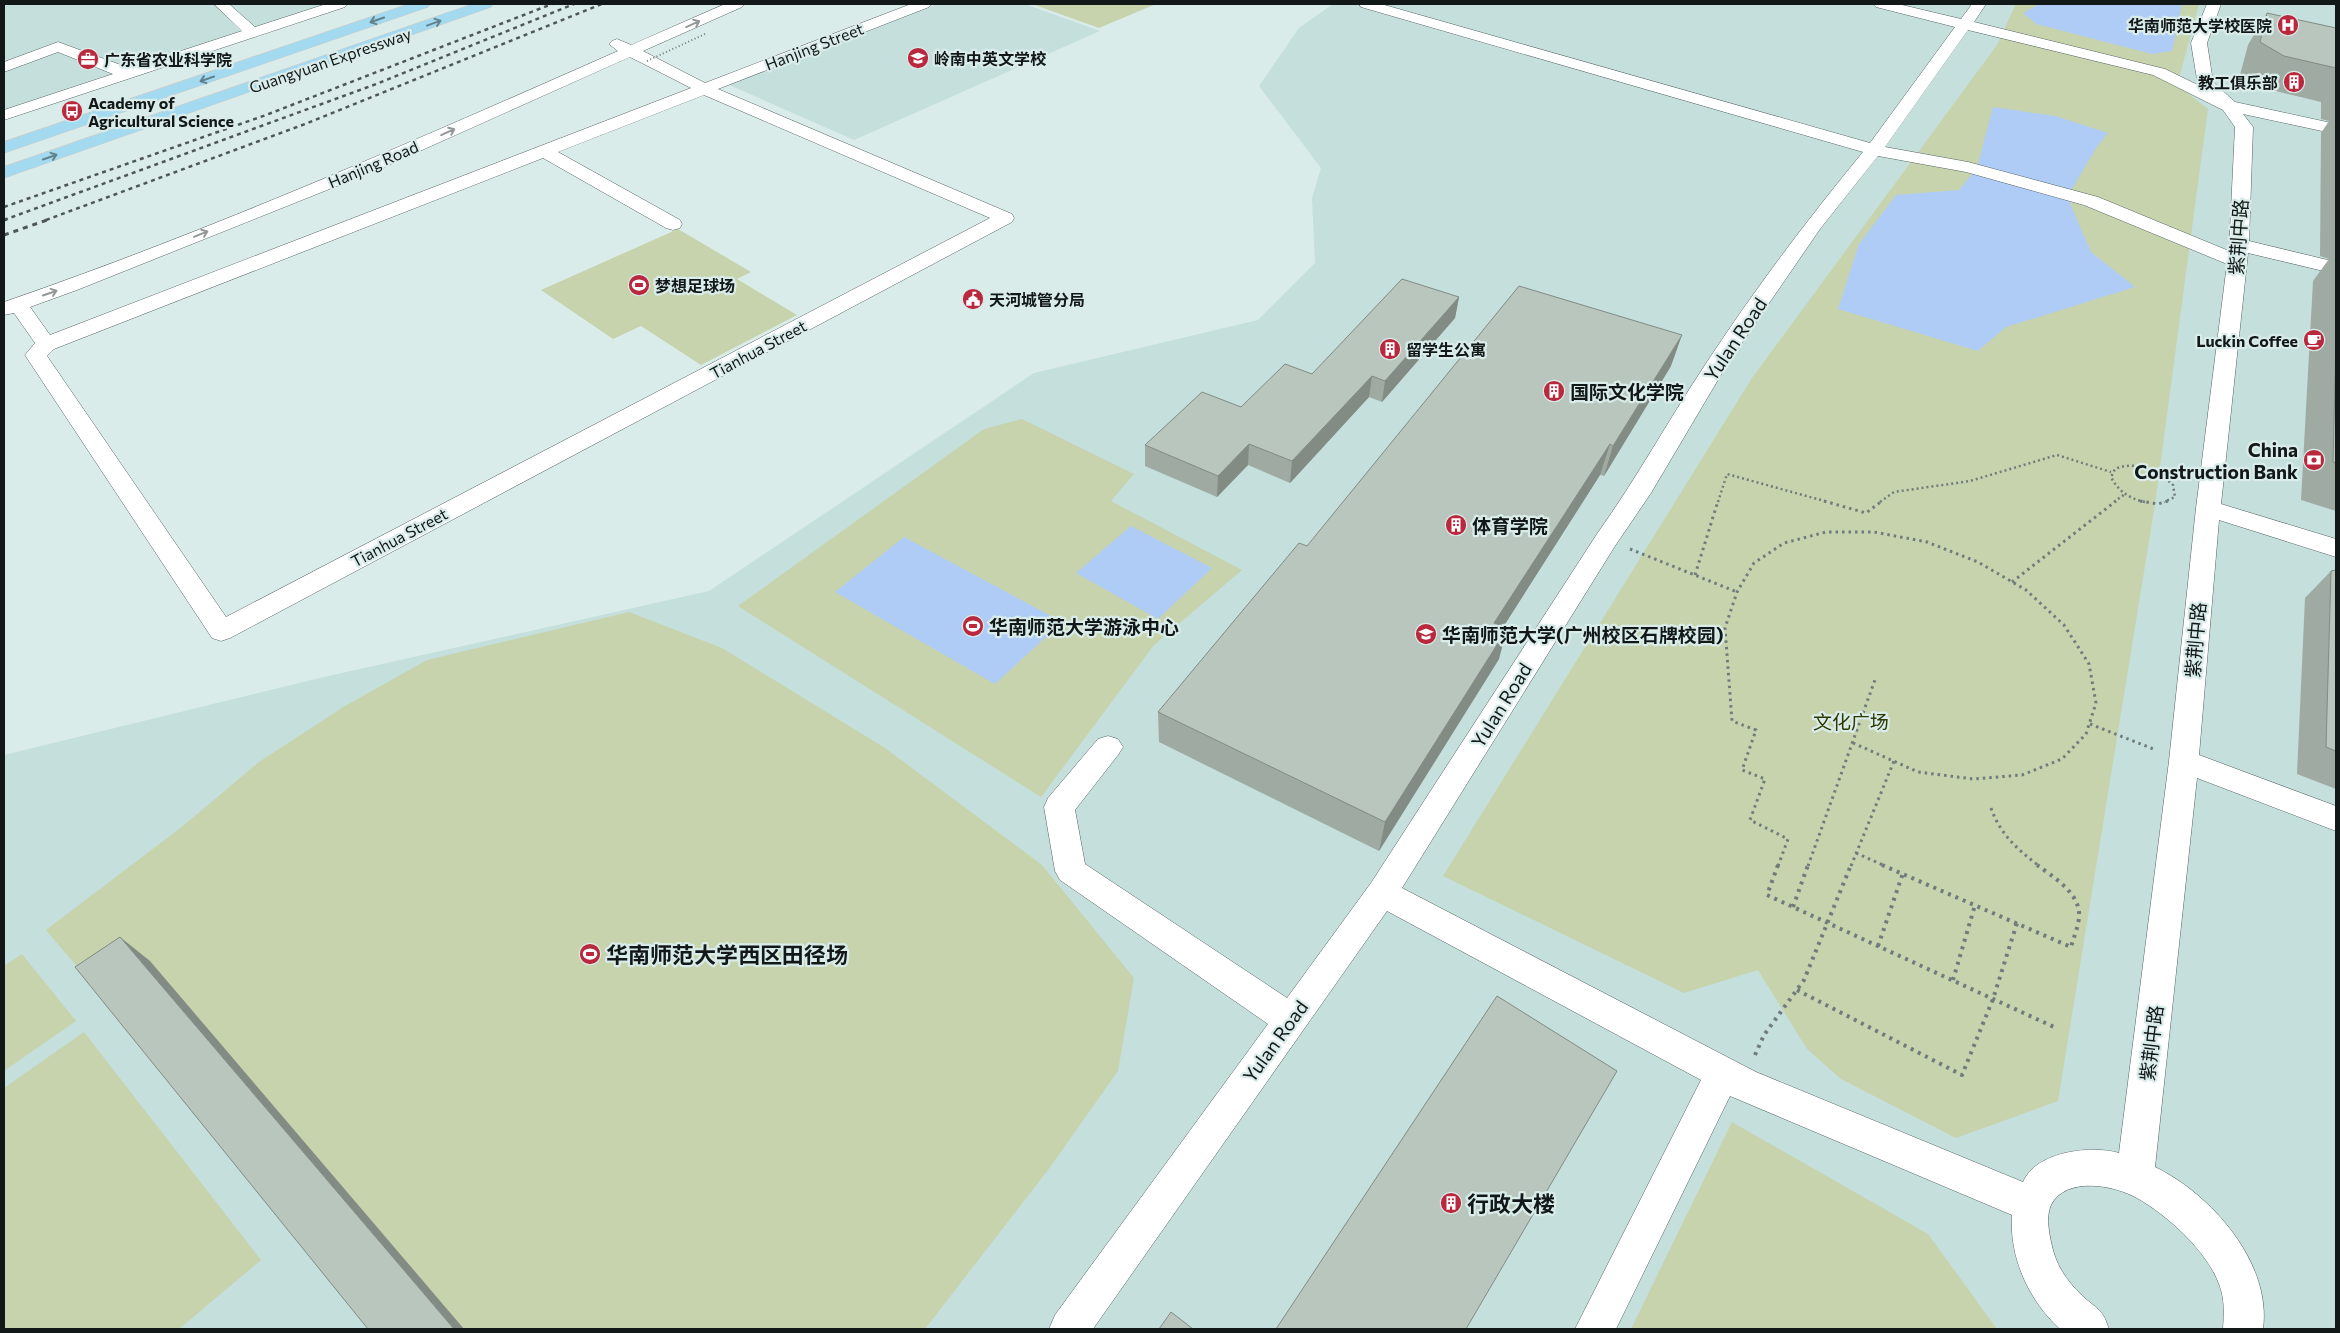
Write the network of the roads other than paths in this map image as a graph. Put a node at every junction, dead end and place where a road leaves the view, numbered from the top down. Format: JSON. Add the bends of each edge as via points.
{"nodes":[{"id":1,"x":245,"y":4,"type":"edge"},
{"id":2,"x":340,"y":4,"type":"edge"},
{"id":3,"x":423,"y":4,"type":"edge"},
{"id":4,"x":486,"y":4,"type":"edge"},
{"id":5,"x":707,"y":4,"type":"edge"},
{"id":6,"x":737,"y":4,"type":"edge"},
{"id":7,"x":924,"y":4,"type":"edge"},
{"id":8,"x":1366,"y":4,"type":"edge"},
{"id":9,"x":1882,"y":4,"type":"edge"},
{"id":10,"x":1979,"y":4,"type":"edge"},
{"id":11,"x":2214,"y":4,"type":"edge"},
{"id":12,"x":224,"y":6,"type":"edge"},
{"id":13,"x":1966,"y":23,"type":"junction"},
{"id":14,"x":253,"y":33,"type":"junction"},
{"id":15,"x":624,"y":47,"type":"junction"},
{"id":16,"x":4,"y":67,"type":"edge"},
{"id":17,"x":128,"y":74,"type":"junction"},
{"id":18,"x":704,"y":89,"type":"junction"},
{"id":19,"x":2229,"y":106,"type":"junction"},
{"id":20,"x":4,"y":115,"type":"edge"},
{"id":21,"x":2336,"y":129,"type":"edge"},
{"id":22,"x":4,"y":148,"type":"edge"},
{"id":23,"x":1874,"y":150,"type":"junction"},
{"id":24,"x":544,"y":151,"type":"junction"},
{"id":25,"x":4,"y":173,"type":"edge"},
{"id":26,"x":673,"y":224,"type":"dead end"},
{"id":27,"x":2238,"y":253,"type":"junction"},
{"id":28,"x":2336,"y":268,"type":"edge"},
{"id":29,"x":9,"y":302,"type":"edge"},
{"id":30,"x":46,"y":344,"type":"junction"},
{"id":31,"x":2208,"y":508,"type":"junction"},
{"id":32,"x":2336,"y":548,"type":"edge"},
{"id":33,"x":1108,"y":747,"type":"dead end"},
{"id":34,"x":2184,"y":762,"type":"junction"},
{"id":35,"x":2336,"y":819,"type":"edge"},
{"id":36,"x":1382,"y":893,"type":"junction"},
{"id":37,"x":1290,"y":1020,"type":"junction"},
{"id":38,"x":1733,"y":1078,"type":"junction"},
{"id":39,"x":2135,"y":1178,"type":"junction"},
{"id":40,"x":2031,"y":1204,"type":"junction"},
{"id":41,"x":1069,"y":1329,"type":"edge"},
{"id":42,"x":1595,"y":1329,"type":"edge"},
{"id":43,"x":2089,"y":1329,"type":"edge"},
{"id":44,"x":2245,"y":1329,"type":"edge"}],
"edges":[{"from":1,"to":12,"type":"street"},
{"from":2,"to":14,"type":"street"},
{"from":3,"to":22,"type":"highway","name":"Guangyuan Expressway","one_way":true},
{"from":25,"to":4,"type":"highway","name":"Guangyuan Expressway","one_way":true},
{"from":5,"to":15,"type":"street","name":"Hanjing Road"},
{"from":15,"to":6,"type":"street","name":"Hanjing Road","one_way":true},
{"from":7,"to":18,"type":"street","name":"Hanjing Street"},
{"from":8,"to":23,"type":"street"},
{"from":9,"to":13,"type":"street"},
{"from":10,"to":13,"type":"street","name":"Yulan Road"},
{"from":11,"to":19,"type":"street","name":"紫荆中路","via":[[2198,43],[2205,83]]},
{"from":12,"to":14,"type":"street"},
{"from":13,"to":19,"type":"street","via":[[2159,72]]},
{"from":13,"to":23,"type":"street","name":"Yulan Road"},
{"from":14,"to":17,"type":"street"},
{"from":15,"to":18,"type":"street","name":"Tianhua Street"},
{"from":15,"to":29,"type":"street","name":"Hanjing Road","via":[[376,164],[70,286]]},
{"from":16,"to":17,"type":"street","via":[[58,47]]},
{"from":17,"to":20,"type":"street"},
{"from":18,"to":24,"type":"street"},
{"from":18,"to":30,"type":"street","name":"Tianhua Street","via":[[1005,218],[221,632],[36,356]]},
{"from":19,"to":21,"type":"street"},
{"from":19,"to":27,"type":"street","name":"紫荆中路","via":[[2244,127]]},
{"from":23,"to":27,"type":"street","via":[[1968,167],[2091,201]]},
{"from":23,"to":36,"type":"street","name":"Yulan Road","via":[[1813,225],[1728,347],[1639,493]]},
{"from":24,"to":26,"type":"street"},
{"from":24,"to":30,"type":"street"},
{"from":27,"to":28,"type":"street"},
{"from":27,"to":31,"type":"street","name":"紫荆中路"},
{"from":29,"to":30,"type":"street"},
{"from":31,"to":32,"type":"street"},
{"from":31,"to":34,"type":"street","name":"紫荆中路"},
{"from":33,"to":37,"type":"street","via":[[1059,807],[1070,872]]},
{"from":34,"to":35,"type":"street"},
{"from":34,"to":39,"type":"street","name":"紫荆中路"},
{"from":36,"to":37,"type":"street","name":"Yulan Road"},
{"from":36,"to":38,"type":"street"},
{"from":37,"to":41,"type":"street","name":"Yulan Road"},
{"from":38,"to":40,"type":"street"},
{"from":38,"to":42,"type":"street"},
{"from":39,"to":40,"type":"street","via":[[2100,1168],[2068,1169],[2045,1182]]},
{"from":39,"to":44,"type":"street","via":[[2170,1197],[2203,1225],[2228,1259],[2243,1295]]},
{"from":40,"to":43,"type":"street","via":[[2028,1232],[2036,1263],[2054,1295]]}]}
